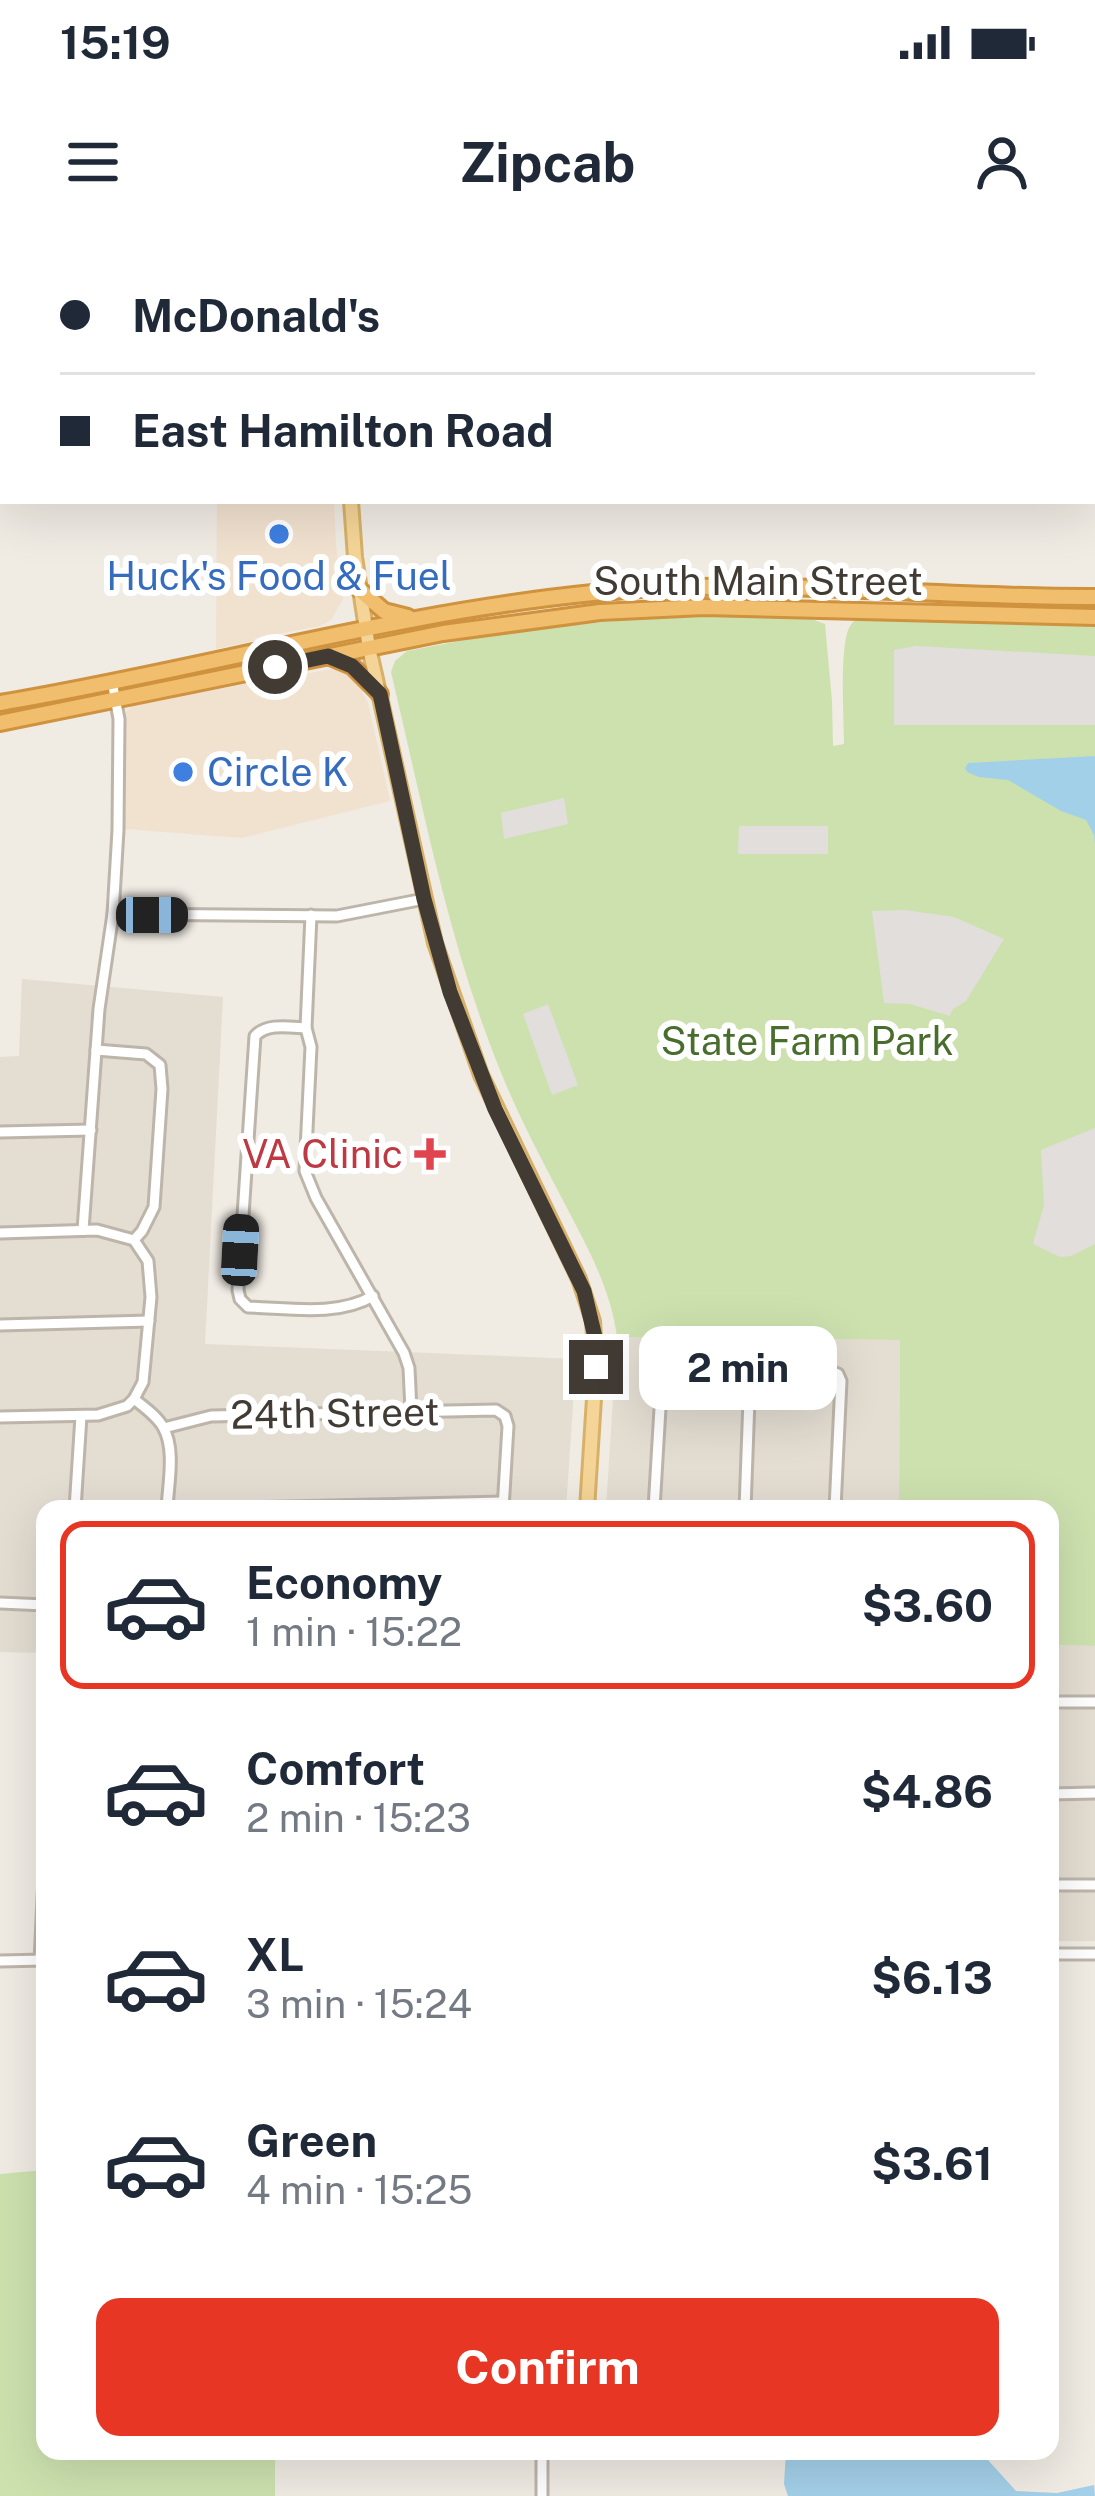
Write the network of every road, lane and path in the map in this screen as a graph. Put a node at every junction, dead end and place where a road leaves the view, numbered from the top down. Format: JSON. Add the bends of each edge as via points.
{"nodes":[{"id":1,"x":351,"y":504,"type":"edge"},
{"id":2,"x":360,"y":590,"type":"junction"},
{"id":3,"x":1095,"y":597,"type":"edge"},
{"id":4,"x":1095,"y":617,"type":"edge"},
{"id":5,"x":412,"y":618,"type":"junction"},
{"id":6,"x":366,"y":628,"type":"junction"},
{"id":7,"x":369,"y":647,"type":"junction"},
{"id":8,"x":328,"y":656,"type":"junction"},
{"id":9,"x":112,"y":681,"type":"junction"},
{"id":10,"x":380,"y":694,"type":"junction"},
{"id":11,"x":116,"y":700,"type":"junction"},
{"id":12,"x":0,"y":703,"type":"edge"},
{"id":13,"x":0,"y":723,"type":"edge"},
{"id":14,"x":424,"y":899,"type":"junction"},
{"id":15,"x":113,"y":914,"type":"junction"},
{"id":16,"x":311,"y":915,"type":"junction"},
{"id":17,"x":306,"y":1028,"type":"junction"},
{"id":18,"x":96,"y":1050,"type":"junction"},
{"id":19,"x":91,"y":1130,"type":"junction"},
{"id":20,"x":0,"y":1132,"type":"edge"},
{"id":21,"x":83,"y":1230,"type":"junction"},
{"id":22,"x":0,"y":1233,"type":"edge"},
{"id":23,"x":134,"y":1240,"type":"junction"},
{"id":24,"x":373,"y":1296,"type":"junction"},
{"id":25,"x":149,"y":1322,"type":"junction"},
{"id":26,"x":0,"y":1325,"type":"edge"},
{"id":27,"x":750,"y":1372,"type":"junction"},
{"id":28,"x":134,"y":1400,"type":"junction"},
{"id":29,"x":411,"y":1411,"type":"junction"},
{"id":30,"x":81,"y":1416,"type":"junction"},
{"id":31,"x":0,"y":1417,"type":"edge"},
{"id":32,"x":164,"y":1429,"type":"junction"},
{"id":33,"x":76,"y":1500,"type":"edge"},
{"id":34,"x":167,"y":1500,"type":"edge"},
{"id":35,"x":503,"y":1500,"type":"edge"},
{"id":36,"x":587,"y":1500,"type":"edge"},
{"id":37,"x":655,"y":1500,"type":"edge"},
{"id":38,"x":745,"y":1500,"type":"edge"},
{"id":39,"x":836,"y":1500,"type":"edge"},
{"id":40,"x":0,"y":1603,"type":"edge"},
{"id":41,"x":36,"y":1605,"type":"edge"},
{"id":42,"x":1059,"y":1702,"type":"edge"},
{"id":43,"x":1095,"y":1702,"type":"edge"},
{"id":44,"x":1095,"y":1793,"type":"edge"},
{"id":45,"x":1059,"y":1794,"type":"edge"},
{"id":46,"x":1059,"y":1885,"type":"edge"},
{"id":47,"x":1095,"y":1885,"type":"edge"},
{"id":48,"x":1059,"y":1954,"type":"edge"},
{"id":49,"x":1095,"y":1954,"type":"edge"},
{"id":50,"x":36,"y":1960,"type":"edge"},
{"id":51,"x":0,"y":1961,"type":"edge"},
{"id":52,"x":542,"y":2460,"type":"edge"},
{"id":53,"x":542,"y":2496,"type":"edge"}],
"edges":[{"from":1,"to":2,"type":"main road"},
{"from":2,"to":5,"type":"highway","via":[[383,611]]},
{"from":2,"to":6,"type":"main road"},
{"from":3,"to":5,"type":"highway","name":"South Main Street","via":[[662,588]]},
{"from":4,"to":7,"type":"highway","name":"South Main Street","via":[[704,607],[564,616]]},
{"from":5,"to":6,"type":"highway","name":"South Main Street"},
{"from":6,"to":7,"type":"main road"},
{"from":6,"to":9,"type":"highway","name":"South Main Street"},
{"from":7,"to":8,"type":"highway","name":"South Main Street"},
{"from":7,"to":10,"type":"main road"},
{"from":8,"to":10,"type":"highway","via":[[352,666]]},
{"from":8,"to":11,"type":"highway","name":"South Main Street"},
{"from":9,"to":11,"type":"street"},
{"from":9,"to":12,"type":"highway","name":"South Main Street"},
{"from":10,"to":14,"type":"main road"},
{"from":11,"to":13,"type":"highway","name":"South Main Street"},
{"from":11,"to":15,"type":"street"},
{"from":14,"to":16,"type":"street"},
{"from":14,"to":36,"type":"main road","via":[[481,1075],[589,1306],[596,1367]]},
{"from":15,"to":16,"type":"street"},
{"from":15,"to":18,"type":"street"},
{"from":16,"to":17,"type":"street"},
{"from":17,"to":24,"type":"street","via":[[305,1172]]},
{"from":17,"to":24,"type":"street","via":[[269,1027],[255,1036],[240,1299],[248,1307],[334,1309]]},
{"from":18,"to":19,"type":"street"},
{"from":18,"to":23,"type":"street","via":[[146,1054],[160,1065],[154,1207]]},
{"from":19,"to":20,"type":"street"},
{"from":19,"to":21,"type":"street"},
{"from":21,"to":22,"type":"street"},
{"from":21,"to":23,"type":"street"},
{"from":23,"to":25,"type":"street","via":[[150,1268]]},
{"from":24,"to":29,"type":"street","via":[[409,1368]]},
{"from":25,"to":26,"type":"street"},
{"from":25,"to":28,"type":"street"},
{"from":27,"to":37,"type":"street","via":[[662,1376]]},
{"from":27,"to":38,"type":"street"},
{"from":27,"to":39,"type":"street","via":[[838,1375]]},
{"from":28,"to":30,"type":"street"},
{"from":28,"to":32,"type":"street"},
{"from":29,"to":32,"type":"street","name":"24th Street","via":[[211,1416]]},
{"from":29,"to":35,"type":"street","name":"24th Street","via":[[493,1409],[505,1416]]},
{"from":30,"to":31,"type":"street"},
{"from":30,"to":33,"type":"street"},
{"from":32,"to":34,"type":"street"},
{"from":40,"to":41,"type":"street"},
{"from":42,"to":43,"type":"street"},
{"from":44,"to":45,"type":"street"},
{"from":46,"to":47,"type":"street"},
{"from":48,"to":49,"type":"street"},
{"from":50,"to":51,"type":"street"},
{"from":52,"to":53,"type":"street"}]}
